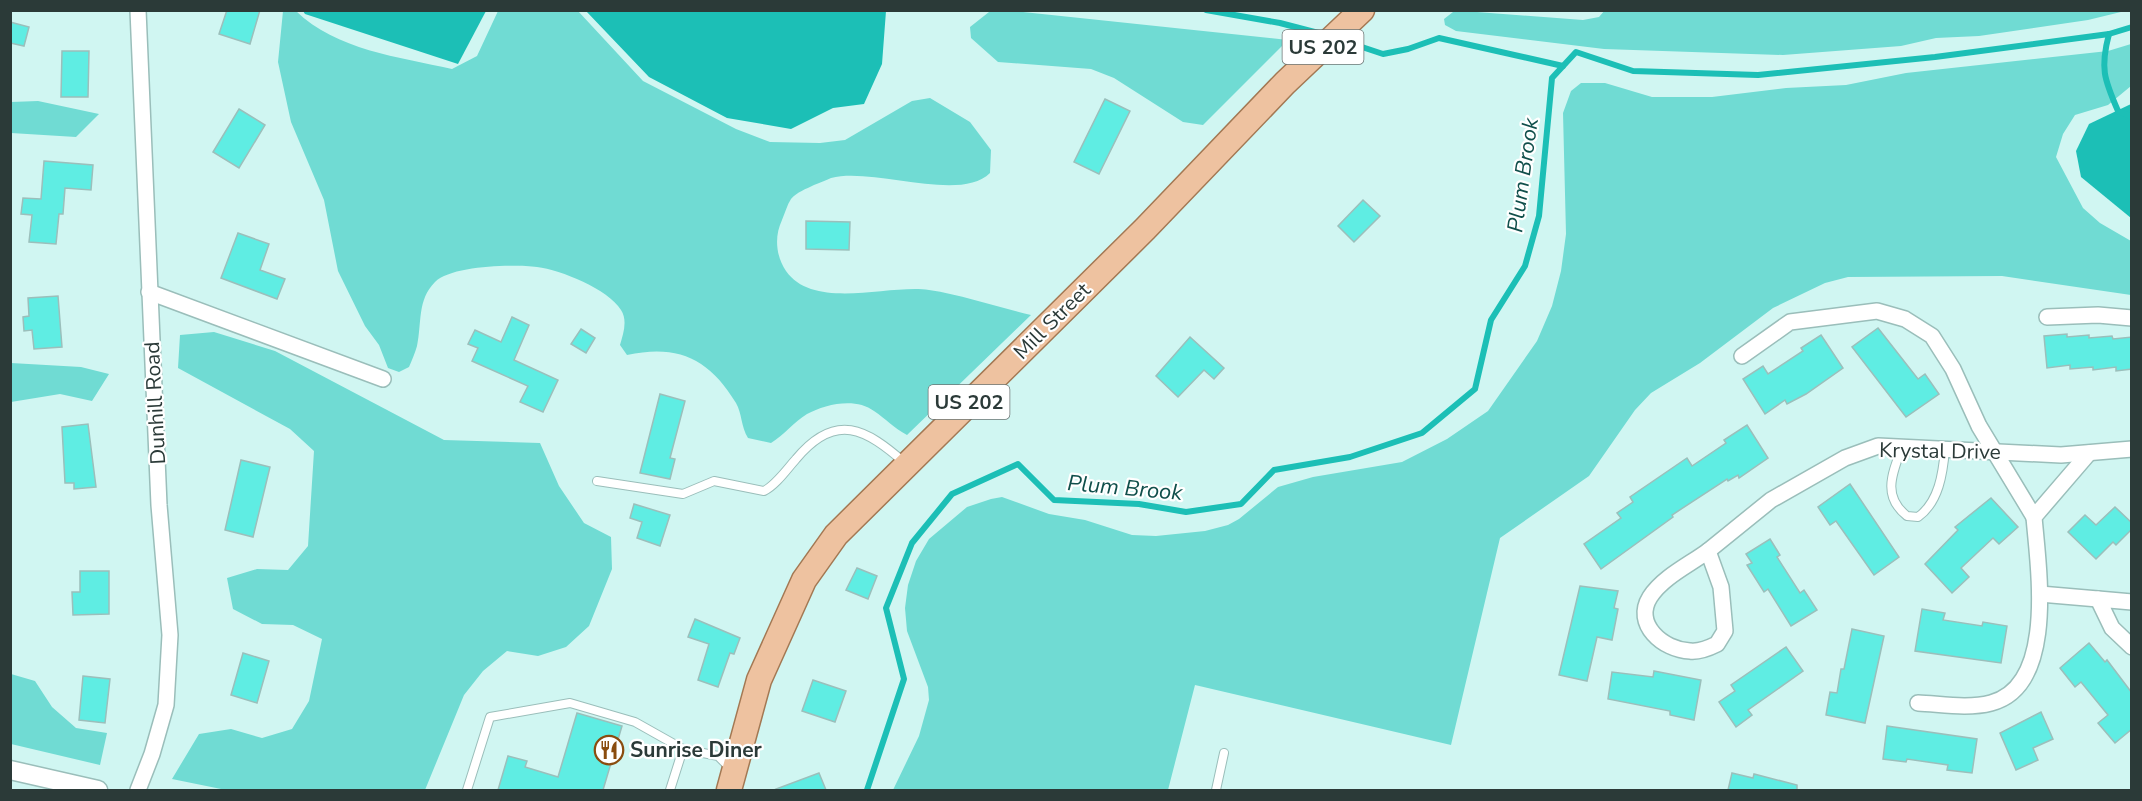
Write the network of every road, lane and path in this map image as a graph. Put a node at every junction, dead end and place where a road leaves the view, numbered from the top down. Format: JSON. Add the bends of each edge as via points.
{"nodes":[{"id":1,"x":138,"y":10,"type":"edge"},
{"id":2,"x":1362,"y":10,"type":"edge"},
{"id":3,"x":149,"y":292,"type":"junction"},
{"id":4,"x":2047,"y":317,"type":"dead end"},
{"id":5,"x":2132,"y":318,"type":"edge"},
{"id":6,"x":1742,"y":356,"type":"dead end"},
{"id":7,"x":383,"y":380,"type":"dead end"},
{"id":8,"x":1902,"y":447,"type":"junction"},
{"id":9,"x":1945,"y":449,"type":"junction"},
{"id":10,"x":2132,"y":449,"type":"edge"},
{"id":11,"x":1996,"y":451,"type":"junction"},
{"id":12,"x":2089,"y":453,"type":"junction"},
{"id":13,"x":906,"y":464,"type":"junction"},
{"id":14,"x":597,"y":481,"type":"dead end"},
{"id":15,"x":2034,"y":517,"type":"junction"},
{"id":16,"x":1708,"y":551,"type":"junction"},
{"id":17,"x":2040,"y":594,"type":"junction"},
{"id":18,"x":2098,"y":599,"type":"junction"},
{"id":19,"x":2132,"y":603,"type":"edge"},
{"id":20,"x":2132,"y":647,"type":"edge"},
{"id":21,"x":1918,"y":703,"type":"dead end"},
{"id":22,"x":683,"y":749,"type":"junction"},
{"id":23,"x":1224,"y":753,"type":"dead end"},
{"id":24,"x":10,"y":770,"type":"edge"},
{"id":25,"x":732,"y":784,"type":"edge"},
{"id":26,"x":98,"y":790,"type":"edge"},
{"id":27,"x":138,"y":790,"type":"edge"},
{"id":28,"x":467,"y":790,"type":"edge"},
{"id":29,"x":670,"y":790,"type":"edge"},
{"id":30,"x":1216,"y":790,"type":"edge"}],
"edges":[{"from":1,"to":3,"type":"street","name":"Dunhill Road"},
{"from":2,"to":13,"type":"main road","name":"Mill Street","number":"US 202"},
{"from":3,"to":7,"type":"street"},
{"from":3,"to":27,"type":"street","name":"Dunhill Road","via":[[159,505],[170,635],[166,705]]},
{"from":4,"to":5,"type":"street"},
{"from":6,"to":11,"type":"street","via":[[1790,322],[1877,311],[1905,319],[1932,336]]},
{"from":8,"to":9,"type":"street","name":"Krystal Drive"},
{"from":8,"to":9,"type":"lane","via":[[1890,488],[1892,500],[1907,516],[1918,517],[1925,512],[1939,485]]},
{"from":8,"to":16,"type":"street","name":"Krystal Drive","via":[[1878,446],[1845,458],[1771,500]]},
{"from":9,"to":11,"type":"street","name":"Krystal Drive"},
{"from":10,"to":12,"type":"street","name":"Krystal Drive"},
{"from":11,"to":12,"type":"street","name":"Krystal Drive"},
{"from":11,"to":15,"type":"street"},
{"from":12,"to":15,"type":"street"},
{"from":13,"to":14,"type":"lane","via":[[874,437],[843,429],[808,444],[764,491],[714,481],[683,494]]},
{"from":13,"to":25,"type":"main road","name":"Mill Street","number":"US 202","via":[[836,536],[804,580],[759,680]]},
{"from":15,"to":17,"type":"street"},
{"from":16,"to":16,"type":"street","name":"Krystal Drive","via":[[1659,586],[1643,615],[1648,631],[1689,651],[1717,644],[1725,631],[1721,586]]},
{"from":17,"to":18,"type":"street"},
{"from":17,"to":21,"type":"street","via":[[2039,632],[2025,677],[2012,693],[1992,703]]},
{"from":18,"to":19,"type":"street"},
{"from":18,"to":20,"type":"street","via":[[2112,628]]},
{"from":22,"to":25,"type":"lane","via":[[718,756]]},
{"from":22,"to":28,"type":"lane","via":[[635,722],[570,703],[490,717]]},
{"from":22,"to":29,"type":"lane"},
{"from":23,"to":30,"type":"lane"},
{"from":24,"to":26,"type":"street"}]}
